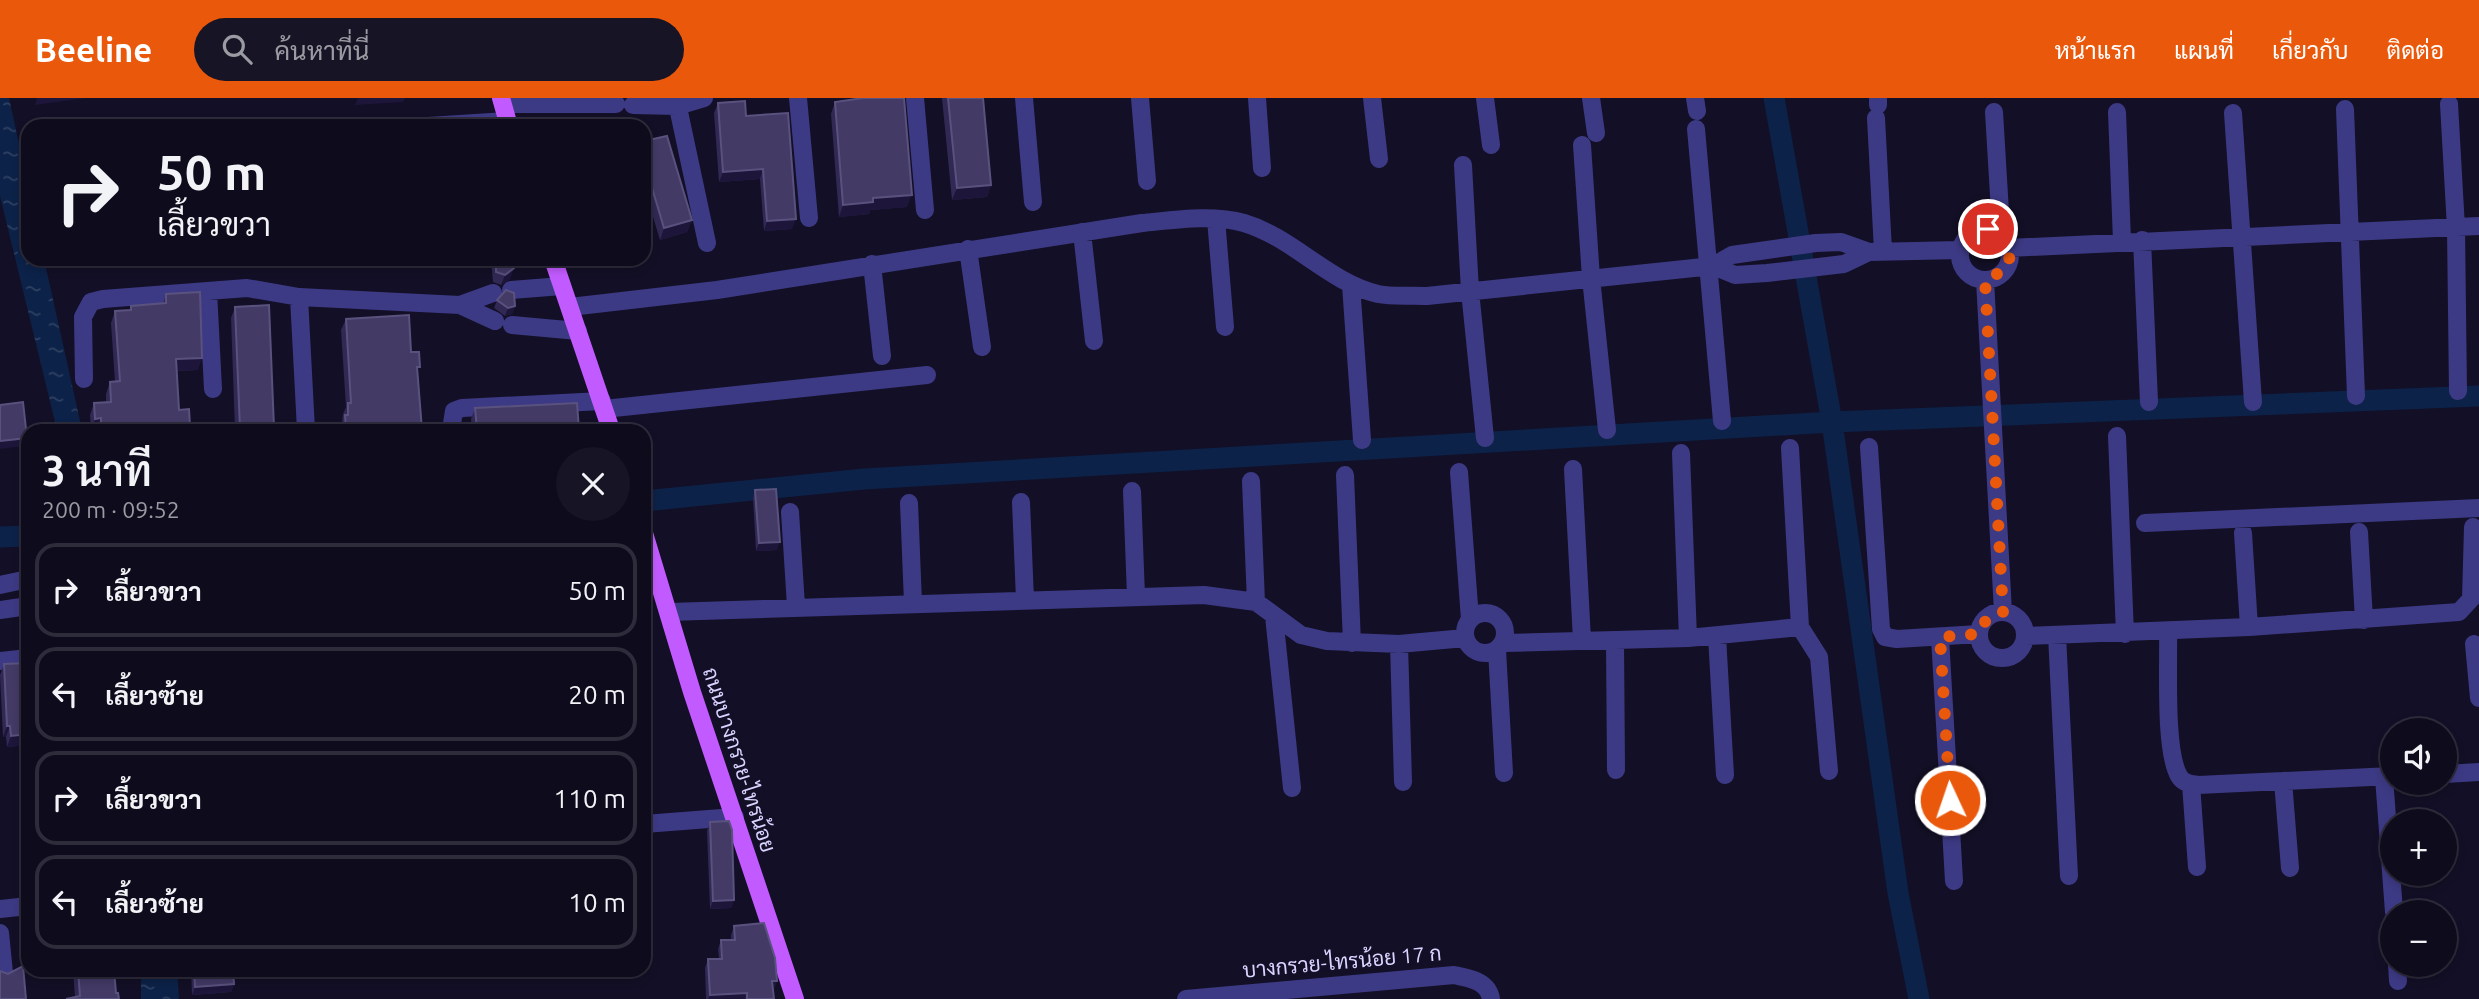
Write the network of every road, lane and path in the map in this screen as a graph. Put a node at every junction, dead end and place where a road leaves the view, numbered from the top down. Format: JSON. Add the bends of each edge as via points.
{"nodes":[{"id":1,"x":704,"y":98,"type":"edge"},
{"id":2,"x":798,"y":98,"type":"edge"},
{"id":3,"x":915,"y":98,"type":"edge"},
{"id":4,"x":1024,"y":98,"type":"edge"},
{"id":5,"x":1140,"y":98,"type":"edge"},
{"id":6,"x":1257,"y":98,"type":"edge"},
{"id":7,"x":1372,"y":98,"type":"edge"},
{"id":8,"x":1485,"y":98,"type":"edge"},
{"id":9,"x":1591,"y":98,"type":"edge"},
{"id":10,"x":677,"y":102,"type":"edge"},
{"id":11,"x":2449,"y":104,"type":"dead end"},
{"id":12,"x":1878,"y":107,"type":"edge"},
{"id":13,"x":2345,"y":109,"type":"dead end"},
{"id":14,"x":505,"y":112,"type":"edge"},
{"id":15,"x":1994,"y":112,"type":"dead end"},
{"id":16,"x":2117,"y":112,"type":"dead end"},
{"id":17,"x":1696,"y":113,"type":"edge"},
{"id":18,"x":2233,"y":113,"type":"dead end"},
{"id":19,"x":466,"y":119,"type":"edge"},
{"id":20,"x":1491,"y":145,"type":"dead end"},
{"id":21,"x":1379,"y":159,"type":"dead end"},
{"id":22,"x":1463,"y":165,"type":"dead end"},
{"id":23,"x":1262,"y":168,"type":"dead end"},
{"id":24,"x":1147,"y":181,"type":"dead end"},
{"id":25,"x":1033,"y":202,"type":"dead end"},
{"id":26,"x":925,"y":210,"type":"dead end"},
{"id":27,"x":809,"y":218,"type":"dead end"},
{"id":28,"x":1216,"y":219,"type":"junction"},
{"id":29,"x":2479,"y":226,"type":"edge"},
{"id":30,"x":2456,"y":228,"type":"junction"},
{"id":31,"x":1995,"y":231,"type":"junction"},
{"id":32,"x":2348,"y":231,"type":"junction"},
{"id":33,"x":1082,"y":232,"type":"junction"},
{"id":34,"x":2240,"y":235,"type":"junction"},
{"id":35,"x":2142,"y":240,"type":"junction"},
{"id":36,"x":2122,"y":242,"type":"junction"},
{"id":37,"x":708,"y":243,"type":"dead end"},
{"id":38,"x":2010,"y":248,"type":"junction"},
{"id":39,"x":968,"y":249,"type":"junction"},
{"id":40,"x":1960,"y":250,"type":"junction"},
{"id":41,"x":1876,"y":251,"type":"junction"},
{"id":42,"x":872,"y":264,"type":"junction"},
{"id":43,"x":555,"y":266,"type":"edge"},
{"id":44,"x":1711,"y":266,"type":"junction"},
{"id":45,"x":1591,"y":278,"type":"junction"},
{"id":46,"x":1985,"y":280,"type":"junction"},
{"id":47,"x":1351,"y":285,"type":"junction"},
{"id":48,"x":562,"y":286,"type":"junction"},
{"id":49,"x":208,"y":291,"type":"junction"},
{"id":50,"x":1470,"y":291,"type":"junction"},
{"id":51,"x":299,"y":297,"type":"junction"},
{"id":52,"x":460,"y":305,"type":"junction"},
{"id":53,"x":570,"y":307,"type":"junction"},
{"id":54,"x":1225,"y":327,"type":"dead end"},
{"id":55,"x":578,"y":331,"type":"junction"},
{"id":56,"x":1094,"y":341,"type":"dead end"},
{"id":57,"x":982,"y":347,"type":"dead end"},
{"id":58,"x":882,"y":356,"type":"dead end"},
{"id":59,"x":928,"y":375,"type":"dead end"},
{"id":60,"x":84,"y":379,"type":"dead end"},
{"id":61,"x":213,"y":389,"type":"dead end"},
{"id":62,"x":2458,"y":391,"type":"dead end"},
{"id":63,"x":2356,"y":396,"type":"dead end"},
{"id":64,"x":2149,"y":402,"type":"dead end"},
{"id":65,"x":2253,"y":402,"type":"dead end"},
{"id":66,"x":603,"y":405,"type":"junction"},
{"id":67,"x":1722,"y":421,"type":"dead end"},
{"id":68,"x":306,"y":424,"type":"edge"},
{"id":69,"x":452,"y":424,"type":"edge"},
{"id":70,"x":609,"y":424,"type":"edge"},
{"id":71,"x":1607,"y":430,"type":"dead end"},
{"id":72,"x":2118,"y":436,"type":"dead end"},
{"id":73,"x":1485,"y":438,"type":"dead end"},
{"id":74,"x":1362,"y":440,"type":"dead end"},
{"id":75,"x":1869,"y":447,"type":"dead end"},
{"id":76,"x":1790,"y":448,"type":"dead end"},
{"id":77,"x":1681,"y":453,"type":"dead end"},
{"id":78,"x":1573,"y":469,"type":"dead end"},
{"id":79,"x":1459,"y":472,"type":"dead end"},
{"id":80,"x":1345,"y":475,"type":"dead end"},
{"id":81,"x":1251,"y":481,"type":"dead end"},
{"id":82,"x":1132,"y":491,"type":"dead end"},
{"id":83,"x":1021,"y":502,"type":"dead end"},
{"id":84,"x":909,"y":503,"type":"dead end"},
{"id":85,"x":2479,"y":508,"type":"edge"},
{"id":86,"x":790,"y":512,"type":"dead end"},
{"id":87,"x":2146,"y":523,"type":"dead end"},
{"id":88,"x":2473,"y":527,"type":"dead end"},
{"id":89,"x":2243,"y":533,"type":"dead end"},
{"id":90,"x":2359,"y":533,"type":"dead end"},
{"id":91,"x":651,"y":554,"type":"edge"},
{"id":92,"x":21,"y":580,"type":"edge"},
{"id":93,"x":0,"y":585,"type":"edge"},
{"id":94,"x":1136,"y":596,"type":"junction"},
{"id":95,"x":1025,"y":600,"type":"junction"},
{"id":96,"x":1256,"y":602,"type":"junction"},
{"id":97,"x":913,"y":603,"type":"junction"},
{"id":98,"x":796,"y":606,"type":"junction"},
{"id":99,"x":21,"y":607,"type":"edge"},
{"id":100,"x":0,"y":610,"type":"edge"},
{"id":101,"x":669,"y":612,"type":"junction"},
{"id":102,"x":2003,"y":612,"type":"junction"},
{"id":103,"x":1274,"y":616,"type":"junction"},
{"id":104,"x":1470,"y":619,"type":"junction"},
{"id":105,"x":2364,"y":620,"type":"junction"},
{"id":106,"x":1800,"y":627,"type":"junction"},
{"id":107,"x":2249,"y":627,"type":"junction"},
{"id":108,"x":2168,"y":631,"type":"junction"},
{"id":109,"x":1979,"y":634,"type":"junction"},
{"id":110,"x":2125,"y":634,"type":"junction"},
{"id":111,"x":2057,"y":635,"type":"junction"},
{"id":112,"x":1717,"y":636,"type":"junction"},
{"id":113,"x":2025,"y":636,"type":"junction"},
{"id":114,"x":1940,"y":637,"type":"junction"},
{"id":115,"x":1465,"y":638,"type":"junction"},
{"id":116,"x":1689,"y":638,"type":"junction"},
{"id":117,"x":1582,"y":640,"type":"junction"},
{"id":118,"x":1615,"y":641,"type":"junction"},
{"id":119,"x":1352,"y":643,"type":"junction"},
{"id":120,"x":1399,"y":644,"type":"junction"},
{"id":121,"x":2474,"y":644,"type":"dead end"},
{"id":122,"x":1500,"y":646,"type":"junction"},
{"id":123,"x":21,"y":658,"type":"edge"},
{"id":124,"x":0,"y":661,"type":"edge"},
{"id":125,"x":2479,"y":698,"type":"edge"},
{"id":126,"x":1616,"y":770,"type":"dead end"},
{"id":127,"x":1829,"y":771,"type":"dead end"},
{"id":128,"x":2479,"y":772,"type":"edge"},
{"id":129,"x":1504,"y":773,"type":"dead end"},
{"id":130,"x":2457,"y":773,"type":"edge"},
{"id":131,"x":1725,"y":775,"type":"dead end"},
{"id":132,"x":2380,"y":776,"type":"edge"},
{"id":133,"x":2283,"y":781,"type":"junction"},
{"id":134,"x":1403,"y":782,"type":"dead end"},
{"id":135,"x":2191,"y":784,"type":"junction"},
{"id":136,"x":1292,"y":788,"type":"dead end"},
{"id":137,"x":2389,"y":795,"type":"edge"},
{"id":138,"x":734,"y":817,"type":"junction"},
{"id":139,"x":651,"y":823,"type":"edge"},
{"id":140,"x":2197,"y":867,"type":"dead end"},
{"id":141,"x":2290,"y":868,"type":"dead end"},
{"id":142,"x":2069,"y":876,"type":"dead end"},
{"id":143,"x":1954,"y":881,"type":"dead end"},
{"id":144,"x":2393,"y":900,"type":"edge"},
{"id":145,"x":21,"y":907,"type":"edge"},
{"id":146,"x":0,"y":909,"type":"edge"},
{"id":147,"x":0,"y":933,"type":"edge"},
{"id":148,"x":4,"y":973,"type":"edge"},
{"id":149,"x":794,"y":999,"type":"edge"},
{"id":150,"x":1186,"y":999,"type":"edge"},
{"id":151,"x":1491,"y":999,"type":"edge"}],
"edges":[{"from":1,"to":10,"type":"street"},
{"from":2,"to":27,"type":"street"},
{"from":3,"to":26,"type":"street"},
{"from":4,"to":25,"type":"street"},
{"from":5,"to":24,"type":"street"},
{"from":6,"to":23,"type":"street"},
{"from":7,"to":21,"type":"street"},
{"from":8,"to":20,"type":"street"},
{"from":9,"to":45,"type":"street"},
{"from":10,"to":14,"type":"street"},
{"from":10,"to":37,"type":"street"},
{"from":11,"to":30,"type":"street"},
{"from":12,"to":41,"type":"street"},
{"from":13,"to":32,"type":"street"},
{"from":14,"to":19,"type":"street"},
{"from":15,"to":31,"type":"street","via":[[2000,212]]},
{"from":16,"to":36,"type":"street"},
{"from":17,"to":44,"type":"street"},
{"from":18,"to":34,"type":"street"},
{"from":22,"to":50,"type":"street"},
{"from":28,"to":33,"type":"street"},
{"from":28,"to":47,"type":"street","via":[[1243,223],[1275,236]]},
{"from":28,"to":54,"type":"street"},
{"from":29,"to":30,"type":"street"},
{"from":30,"to":32,"type":"street"},
{"from":30,"to":62,"type":"street"},
{"from":31,"to":38,"type":"street"},
{"from":31,"to":40,"type":"street","via":[[1973,232]]},
{"from":32,"to":34,"type":"street"},
{"from":32,"to":63,"type":"street"},
{"from":33,"to":39,"type":"street"},
{"from":33,"to":56,"type":"street"},
{"from":34,"to":35,"type":"street"},
{"from":34,"to":65,"type":"street"},
{"from":35,"to":36,"type":"street"},
{"from":35,"to":64,"type":"street"},
{"from":36,"to":38,"type":"street"},
{"from":38,"to":46,"type":"street","via":[[2005,270]]},
{"from":39,"to":42,"type":"street"},
{"from":39,"to":57,"type":"street"},
{"from":40,"to":41,"type":"street"},
{"from":40,"to":46,"type":"street","via":[[1965,271]]},
{"from":41,"to":44,"type":"street","via":[[1844,264],[1767,273],[1735,275]]},
{"from":41,"to":44,"type":"street","via":[[1841,242],[1816,243],[1732,254]]},
{"from":42,"to":53,"type":"street","via":[[717,290]]},
{"from":42,"to":58,"type":"street"},
{"from":43,"to":48,"type":"main road"},
{"from":44,"to":45,"type":"street"},
{"from":44,"to":67,"type":"street"},
{"from":45,"to":50,"type":"street"},
{"from":45,"to":71,"type":"street"},
{"from":46,"to":102,"type":"street"},
{"from":47,"to":50,"type":"street","via":[[1380,295]]},
{"from":47,"to":74,"type":"street"},
{"from":48,"to":52,"type":"street","via":[[502,291]]},
{"from":48,"to":53,"type":"main road"},
{"from":49,"to":51,"type":"street","via":[[247,288]]},
{"from":49,"to":60,"type":"street","via":[[91,302],[83,317]]},
{"from":49,"to":61,"type":"street"},
{"from":50,"to":73,"type":"street"},
{"from":51,"to":52,"type":"street"},
{"from":51,"to":68,"type":"street"},
{"from":52,"to":55,"type":"street","via":[[504,323]]},
{"from":53,"to":55,"type":"main road"},
{"from":55,"to":66,"type":"main road"},
{"from":59,"to":66,"type":"street"},
{"from":66,"to":69,"type":"street","via":[[462,408],[454,411]]},
{"from":66,"to":70,"type":"main road"},
{"from":72,"to":110,"type":"street"},
{"from":75,"to":114,"type":"street","via":[[1881,629],[1889,639]]},
{"from":76,"to":106,"type":"street"},
{"from":77,"to":116,"type":"street"},
{"from":78,"to":117,"type":"street"},
{"from":79,"to":104,"type":"street"},
{"from":80,"to":119,"type":"street"},
{"from":81,"to":96,"type":"street"},
{"from":82,"to":94,"type":"street"},
{"from":83,"to":95,"type":"street"},
{"from":84,"to":97,"type":"street"},
{"from":85,"to":87,"type":"street"},
{"from":86,"to":98,"type":"street"},
{"from":88,"to":105,"type":"street","via":[[2470,599],[2465,609]]},
{"from":89,"to":107,"type":"street"},
{"from":90,"to":105,"type":"street"},
{"from":91,"to":101,"type":"main road","name":"ถนนบางกรวย-ไทรน้อย"},
{"from":92,"to":93,"type":"street"},
{"from":94,"to":95,"type":"street"},
{"from":94,"to":96,"type":"street","via":[[1204,595]]},
{"from":95,"to":97,"type":"street"},
{"from":96,"to":103,"type":"street"},
{"from":97,"to":98,"type":"street"},
{"from":98,"to":101,"type":"street"},
{"from":99,"to":100,"type":"street"},
{"from":101,"to":138,"type":"main road","name":"ถนนบางกรวย-ไทรน้อย"},
{"from":102,"to":109,"type":"street","via":[[1987,618]]},
{"from":102,"to":113,"type":"street","via":[[2019,620]]},
{"from":103,"to":119,"type":"street","via":[[1301,635]]},
{"from":103,"to":136,"type":"street"},
{"from":104,"to":115,"type":"street"},
{"from":104,"to":122,"type":"street","via":[[1488,612],[1497,616],[1504,623]]},
{"from":105,"to":107,"type":"street"},
{"from":106,"to":112,"type":"street"},
{"from":106,"to":127,"type":"street","via":[[1819,657]]},
{"from":107,"to":108,"type":"street"},
{"from":108,"to":110,"type":"street"},
{"from":108,"to":135,"type":"street","via":[[2172,755],[2179,776]]},
{"from":109,"to":113,"type":"street","via":[[1986,651],[2001,658],[2018,652]]},
{"from":109,"to":114,"type":"street"},
{"from":110,"to":111,"type":"street"},
{"from":111,"to":113,"type":"street"},
{"from":111,"to":142,"type":"street"},
{"from":112,"to":116,"type":"street"},
{"from":112,"to":131,"type":"street"},
{"from":114,"to":143,"type":"street"},
{"from":115,"to":120,"type":"street"},
{"from":115,"to":122,"type":"street","via":[[1478,652],[1488,653]]},
{"from":116,"to":118,"type":"street"},
{"from":117,"to":118,"type":"street"},
{"from":117,"to":122,"type":"street"},
{"from":118,"to":126,"type":"street"},
{"from":119,"to":120,"type":"street"},
{"from":120,"to":134,"type":"street"},
{"from":121,"to":125,"type":"street"},
{"from":122,"to":129,"type":"street"},
{"from":123,"to":124,"type":"street"},
{"from":128,"to":130,"type":"street"},
{"from":132,"to":133,"type":"street"},
{"from":133,"to":135,"type":"street"},
{"from":133,"to":141,"type":"street"},
{"from":135,"to":140,"type":"street"},
{"from":137,"to":144,"type":"street"},
{"from":138,"to":139,"type":"street"},
{"from":138,"to":149,"type":"main road","name":"ถนนบางกรวย-ไทรน้อย"},
{"from":145,"to":146,"type":"street"},
{"from":147,"to":148,"type":"street"},
{"from":150,"to":151,"type":"street","name":"บางกรวย-ไทรน้อย 17 ก","via":[[1454,975],[1477,980]]}]}
